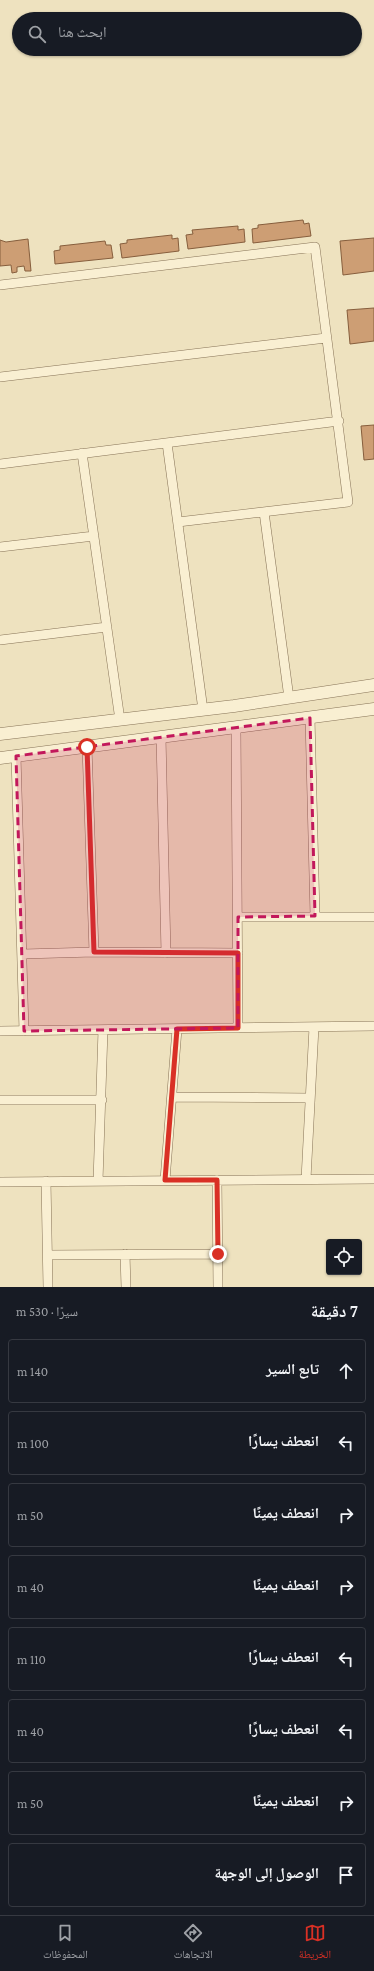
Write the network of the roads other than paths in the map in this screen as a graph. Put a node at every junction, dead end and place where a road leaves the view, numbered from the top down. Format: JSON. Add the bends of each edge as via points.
{"nodes":[{"id":1,"x":0,"y":285,"type":"edge"},
{"id":2,"x":326,"y":338,"type":"junction"},
{"id":3,"x":0,"y":377,"type":"edge"},
{"id":4,"x":339,"y":421,"type":"junction"},
{"id":5,"x":167,"y":443,"type":"junction"},
{"id":6,"x":82,"y":454,"type":"junction"},
{"id":7,"x":0,"y":464,"type":"edge"},
{"id":8,"x":264,"y":512,"type":"junction"},
{"id":9,"x":178,"y":522,"type":"junction"},
{"id":10,"x":94,"y":536,"type":"junction"},
{"id":11,"x":0,"y":547,"type":"edge"},
{"id":12,"x":107,"y":627,"type":"junction"},
{"id":13,"x":0,"y":640,"type":"edge"},
{"id":14,"x":373,"y":686,"type":"edge"},
{"id":15,"x":289,"y":698,"type":"junction"},
{"id":16,"x":374,"y":709,"type":"edge"},
{"id":17,"x":203,"y":710,"type":"junction"},
{"id":18,"x":310,"y":718,"type":"junction"},
{"id":19,"x":120,"y":720,"type":"junction"},
{"id":20,"x":236,"y":728,"type":"junction"},
{"id":21,"x":0,"y":734,"type":"edge"},
{"id":22,"x":161,"y":737,"type":"junction"},
{"id":23,"x":87,"y":747,"type":"junction"},
{"id":24,"x":16,"y":756,"type":"junction"},
{"id":25,"x":0,"y":758,"type":"edge"},
{"id":26,"x":315,"y":916,"type":"junction"},
{"id":27,"x":238,"y":917,"type":"junction"},
{"id":28,"x":374,"y":917,"type":"edge"},
{"id":29,"x":94,"y":952,"type":"junction"},
{"id":30,"x":166,"y":952,"type":"junction"},
{"id":31,"x":238,"y":953,"type":"junction"},
{"id":32,"x":23,"y":954,"type":"junction"},
{"id":33,"x":374,"y":1026,"type":"edge"},
{"id":34,"x":314,"y":1027,"type":"junction"},
{"id":35,"x":238,"y":1028,"type":"junction"},
{"id":36,"x":177,"y":1029,"type":"junction"},
{"id":37,"x":103,"y":1030,"type":"junction"},
{"id":38,"x":0,"y":1031,"type":"edge"},
{"id":39,"x":24,"y":1031,"type":"junction"},
{"id":40,"x":172,"y":1097,"type":"junction"},
{"id":41,"x":310,"y":1098,"type":"junction"},
{"id":42,"x":0,"y":1100,"type":"edge"},
{"id":43,"x":102,"y":1100,"type":"junction"},
{"id":44,"x":306,"y":1179,"type":"junction"},
{"id":45,"x":374,"y":1179,"type":"edge"},
{"id":46,"x":165,"y":1180,"type":"junction"},
{"id":47,"x":217,"y":1180,"type":"junction"},
{"id":48,"x":46,"y":1181,"type":"junction"},
{"id":49,"x":98,"y":1181,"type":"junction"},
{"id":50,"x":0,"y":1182,"type":"edge"},
{"id":51,"x":125,"y":1254,"type":"junction"},
{"id":52,"x":218,"y":1254,"type":"junction"},
{"id":53,"x":48,"y":1255,"type":"junction"},
{"id":54,"x":48,"y":1287,"type":"edge"},
{"id":55,"x":126,"y":1287,"type":"edge"},
{"id":56,"x":218,"y":1287,"type":"edge"}],
"edges":[{"from":1,"to":2,"type":"street","via":[[315,247]]},
{"from":2,"to":3,"type":"street"},
{"from":2,"to":4,"type":"street"},
{"from":4,"to":5,"type":"street"},
{"from":4,"to":8,"type":"street","via":[[348,502]]},
{"from":5,"to":6,"type":"street"},
{"from":5,"to":9,"type":"street"},
{"from":6,"to":7,"type":"street"},
{"from":6,"to":10,"type":"street"},
{"from":8,"to":9,"type":"street"},
{"from":8,"to":15,"type":"street"},
{"from":9,"to":17,"type":"street"},
{"from":10,"to":11,"type":"street"},
{"from":10,"to":12,"type":"street"},
{"from":12,"to":13,"type":"street"},
{"from":12,"to":19,"type":"street"},
{"from":14,"to":15,"type":"street"},
{"from":15,"to":17,"type":"street"},
{"from":16,"to":18,"type":"street"},
{"from":17,"to":19,"type":"street"},
{"from":18,"to":20,"type":"street"},
{"from":18,"to":26,"type":"street"},
{"from":19,"to":21,"type":"street"},
{"from":20,"to":22,"type":"street"},
{"from":20,"to":27,"type":"street"},
{"from":22,"to":23,"type":"street"},
{"from":22,"to":30,"type":"street"},
{"from":23,"to":24,"type":"street"},
{"from":23,"to":29,"type":"street"},
{"from":24,"to":25,"type":"street"},
{"from":24,"to":32,"type":"street"},
{"from":26,"to":27,"type":"street"},
{"from":26,"to":28,"type":"street"},
{"from":27,"to":31,"type":"street"},
{"from":29,"to":30,"type":"street"},
{"from":29,"to":32,"type":"street"},
{"from":30,"to":31,"type":"street"},
{"from":31,"to":35,"type":"street"},
{"from":32,"to":39,"type":"street"},
{"from":33,"to":34,"type":"street"},
{"from":34,"to":35,"type":"street"},
{"from":34,"to":41,"type":"street"},
{"from":35,"to":36,"type":"street"},
{"from":36,"to":37,"type":"street"},
{"from":36,"to":40,"type":"street"},
{"from":37,"to":39,"type":"street"},
{"from":37,"to":43,"type":"street"},
{"from":38,"to":39,"type":"street"},
{"from":40,"to":41,"type":"street"},
{"from":40,"to":46,"type":"street"},
{"from":41,"to":44,"type":"street"},
{"from":42,"to":43,"type":"street"},
{"from":43,"to":49,"type":"street"},
{"from":44,"to":45,"type":"street"},
{"from":44,"to":47,"type":"street"},
{"from":46,"to":47,"type":"street"},
{"from":46,"to":49,"type":"street"},
{"from":47,"to":52,"type":"street"},
{"from":48,"to":49,"type":"street"},
{"from":48,"to":50,"type":"street"},
{"from":48,"to":53,"type":"street"},
{"from":51,"to":52,"type":"street"},
{"from":51,"to":53,"type":"street"},
{"from":51,"to":55,"type":"street"},
{"from":52,"to":56,"type":"street"},
{"from":53,"to":54,"type":"street"}]}
